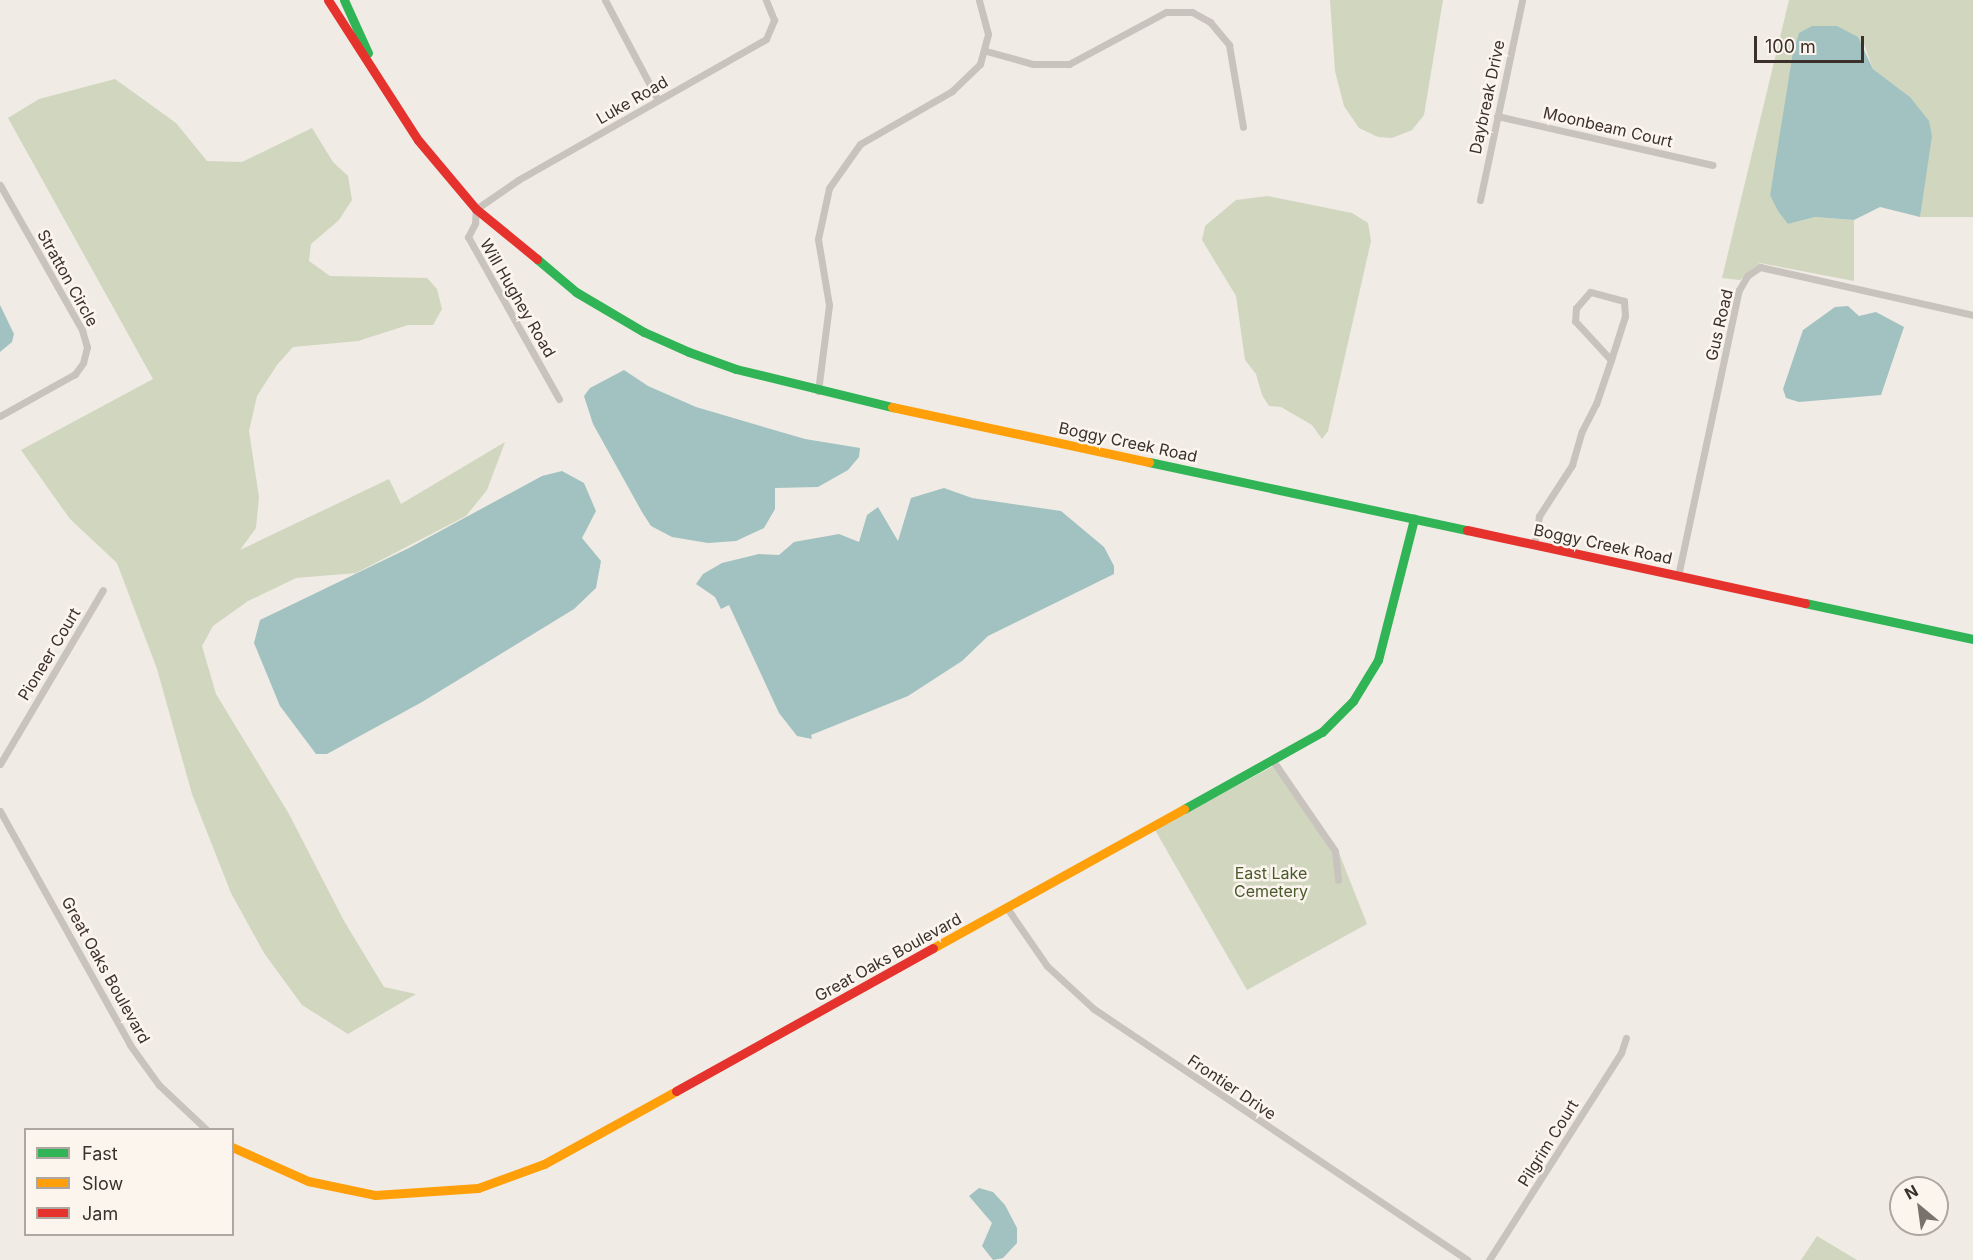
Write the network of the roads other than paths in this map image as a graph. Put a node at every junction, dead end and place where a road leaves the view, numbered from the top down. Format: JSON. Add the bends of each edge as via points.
{"nodes":[{"id":1,"x":328,"y":0,"type":"edge"},
{"id":2,"x":344,"y":0,"type":"edge"},
{"id":3,"x":605,"y":0,"type":"edge"},
{"id":4,"x":766,"y":0,"type":"edge"},
{"id":5,"x":979,"y":0,"type":"edge"},
{"id":6,"x":1522,"y":0,"type":"edge"},
{"id":7,"x":986,"y":51,"type":"junction"},
{"id":8,"x":380,"y":81,"type":"junction"},
{"id":9,"x":658,"y":100,"type":"junction"},
{"id":10,"x":1497,"y":116,"type":"junction"},
{"id":11,"x":1244,"y":127,"type":"dead end"},
{"id":12,"x":1713,"y":165,"type":"dead end"},
{"id":13,"x":0,"y":185,"type":"edge"},
{"id":14,"x":1480,"y":200,"type":"dead end"},
{"id":15,"x":476,"y":209,"type":"junction"},
{"id":16,"x":1973,"y":315,"type":"edge"},
{"id":17,"x":1611,"y":360,"type":"junction"},
{"id":18,"x":818,"y":391,"type":"junction"},
{"id":19,"x":560,"y":399,"type":"dead end"},
{"id":20,"x":0,"y":416,"type":"edge"},
{"id":21,"x":1414,"y":519,"type":"junction"},
{"id":22,"x":1534,"y":544,"type":"junction"},
{"id":23,"x":1678,"y":576,"type":"junction"},
{"id":24,"x":103,"y":590,"type":"dead end"},
{"id":25,"x":1973,"y":639,"type":"edge"},
{"id":26,"x":1273,"y":761,"type":"junction"},
{"id":27,"x":0,"y":764,"type":"edge"},
{"id":28,"x":0,"y":811,"type":"edge"},
{"id":29,"x":1338,"y":879,"type":"dead end"},
{"id":30,"x":1007,"y":908,"type":"junction"},
{"id":31,"x":1626,"y":1038,"type":"dead end"},
{"id":32,"x":205,"y":1128,"type":"edge"},
{"id":33,"x":234,"y":1148,"type":"edge"},
{"id":34,"x":1467,"y":1260,"type":"edge"},
{"id":35,"x":1490,"y":1260,"type":"edge"}],
"edges":[{"from":1,"to":8,"type":"main road","name":"Boggy Creek Road"},
{"from":2,"to":8,"type":"main road","name":"Boggy Creek Road"},
{"from":3,"to":9,"type":"street"},
{"from":4,"to":9,"type":"street","name":"Luke Road","via":[[774,20],[766,39]]},
{"from":5,"to":7,"type":"street","via":[[986,16]]},
{"from":6,"to":10,"type":"street","name":"Daybreak Drive"},
{"from":7,"to":11,"type":"street","via":[[1033,64],[1069,64],[1166,12],[1192,12],[1210,22],[1229,45]]},
{"from":7,"to":18,"type":"street","via":[[980,64],[952,91],[860,144],[830,186],[819,230],[829,305]]},
{"from":8,"to":15,"type":"main road","name":"Boggy Creek Road","via":[[436,164]]},
{"from":9,"to":15,"type":"street","name":"Luke Road","via":[[518,180]]},
{"from":10,"to":12,"type":"street","name":"Moonbeam Court"},
{"from":10,"to":14,"type":"street","name":"Daybreak Drive"},
{"from":13,"to":20,"type":"street","name":"Stratton Circle","via":[[82,330],[87,347],[75,375]]},
{"from":15,"to":18,"type":"main road","name":"Boggy Creek Road","via":[[545,269],[644,332],[736,369]]},
{"from":15,"to":19,"type":"street","name":"Will Hughey Road","via":[[468,237]]},
{"from":16,"to":23,"type":"street","name":"Gus Road","via":[[1760,267],[1747,276],[1739,290]]},
{"from":17,"to":17,"type":"street","via":[[1625,316],[1624,301],[1590,292],[1576,308],[1575,321]]},
{"from":17,"to":22,"type":"street","via":[[1572,465],[1539,516]]},
{"from":18,"to":21,"type":"main road","name":"Boggy Creek Road"},
{"from":21,"to":22,"type":"main road","name":"Boggy Creek Road"},
{"from":21,"to":26,"type":"main road","name":"Great Oaks Boulevard","via":[[1378,660],[1353,701],[1322,732]]},
{"from":22,"to":23,"type":"main road","name":"Boggy Creek Road"},
{"from":23,"to":25,"type":"main road","name":"Boggy Creek Road"},
{"from":24,"to":27,"type":"street","name":"Pioneer Court"},
{"from":26,"to":29,"type":"street","via":[[1335,851]]},
{"from":26,"to":30,"type":"main road","name":"Great Oaks Boulevard"},
{"from":28,"to":32,"type":"street","name":"Great Oaks Boulevard","via":[[130,1045],[159,1085]]},
{"from":30,"to":33,"type":"main road","name":"Great Oaks Boulevard","via":[[544,1164],[504,1180],[450,1192],[375,1196],[308,1181]]},
{"from":30,"to":34,"type":"street","name":"Frontier Drive","via":[[1047,966],[1094,1009]]},
{"from":31,"to":35,"type":"street","name":"Pilgrim Court","via":[[1621,1053]]}]}
